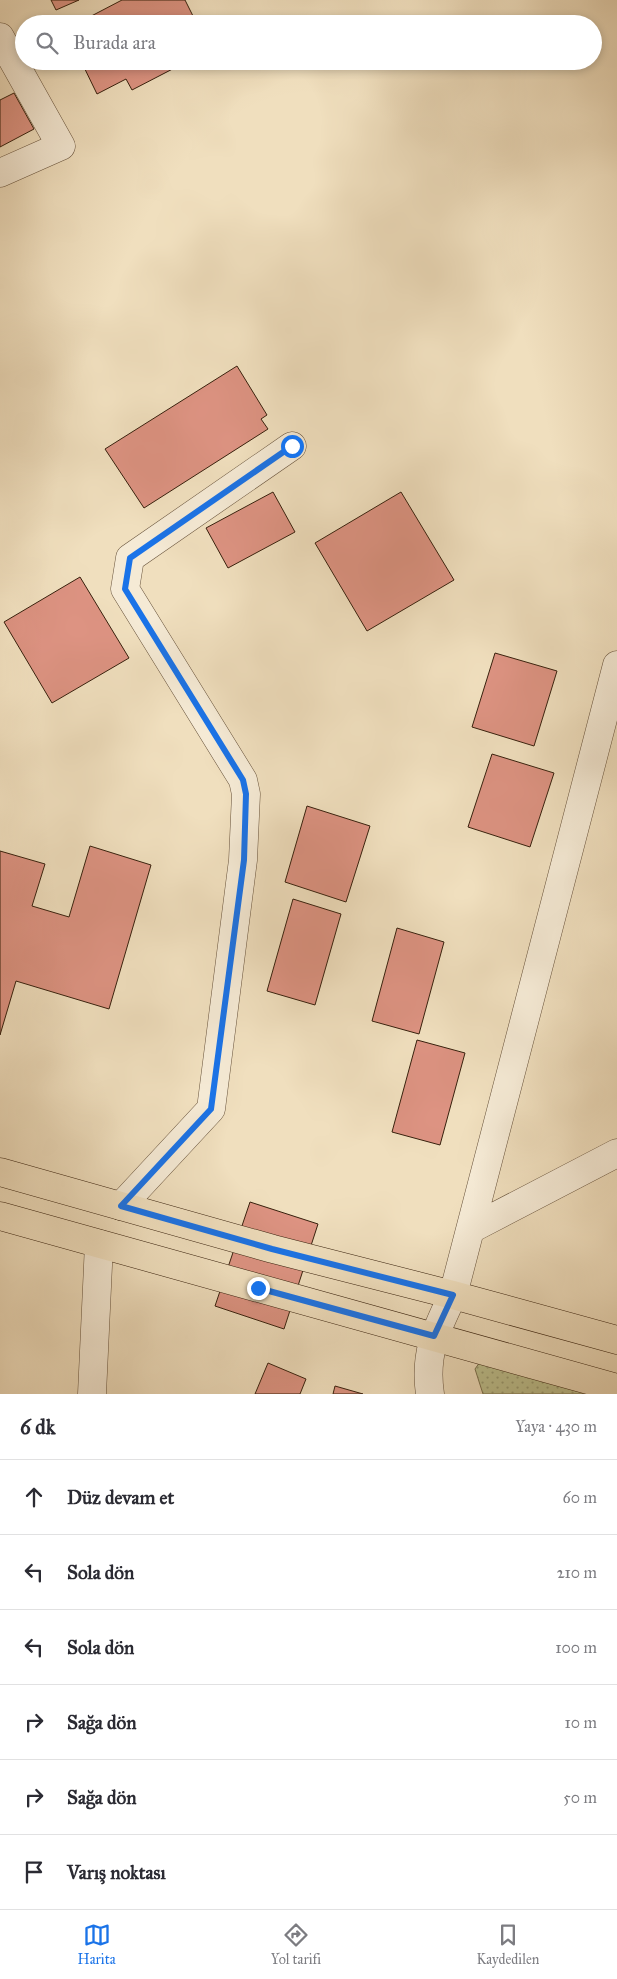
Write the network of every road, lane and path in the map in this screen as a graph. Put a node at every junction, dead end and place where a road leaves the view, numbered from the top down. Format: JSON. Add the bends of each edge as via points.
{"nodes":[{"id":1,"x":0,"y":37,"type":"edge"},
{"id":2,"x":15,"y":64,"type":"edge"},
{"id":3,"x":18,"y":70,"type":"edge"},
{"id":4,"x":0,"y":173,"type":"edge"},
{"id":5,"x":292,"y":446,"type":"dead end"},
{"id":6,"x":617,"y":665,"type":"edge"},
{"id":7,"x":617,"y":1153,"type":"edge"},
{"id":8,"x":0,"y":1172,"type":"edge"},
{"id":9,"x":121,"y":1206,"type":"junction"},
{"id":10,"x":0,"y":1216,"type":"edge"},
{"id":11,"x":471,"y":1229,"type":"junction"},
{"id":12,"x":99,"y":1244,"type":"junction"},
{"id":13,"x":453,"y":1295,"type":"junction"},
{"id":14,"x":434,"y":1336,"type":"junction"},
{"id":15,"x":617,"y":1340,"type":"edge"},
{"id":16,"x":617,"y":1388,"type":"edge"},
{"id":17,"x":92,"y":1394,"type":"edge"},
{"id":18,"x":430,"y":1394,"type":"edge"}],
"edges":[{"from":1,"to":2,"type":"street"},
{"from":3,"to":4,"type":"street","via":[[61,146]]},
{"from":5,"to":9,"type":"street","via":[[130,558],[125,589],[243,780],[246,794],[244,860],[211,1109]]},
{"from":6,"to":11,"type":"street"},
{"from":7,"to":11,"type":"street"},
{"from":8,"to":9,"type":"main road"},
{"from":9,"to":13,"type":"main road"},
{"from":10,"to":12,"type":"main road"},
{"from":11,"to":13,"type":"street"},
{"from":12,"to":14,"type":"main road"},
{"from":12,"to":17,"type":"street"},
{"from":13,"to":14,"type":"street"},
{"from":13,"to":15,"type":"main road"},
{"from":14,"to":16,"type":"main road"},
{"from":14,"to":18,"type":"street","via":[[428,1376]]}]}
